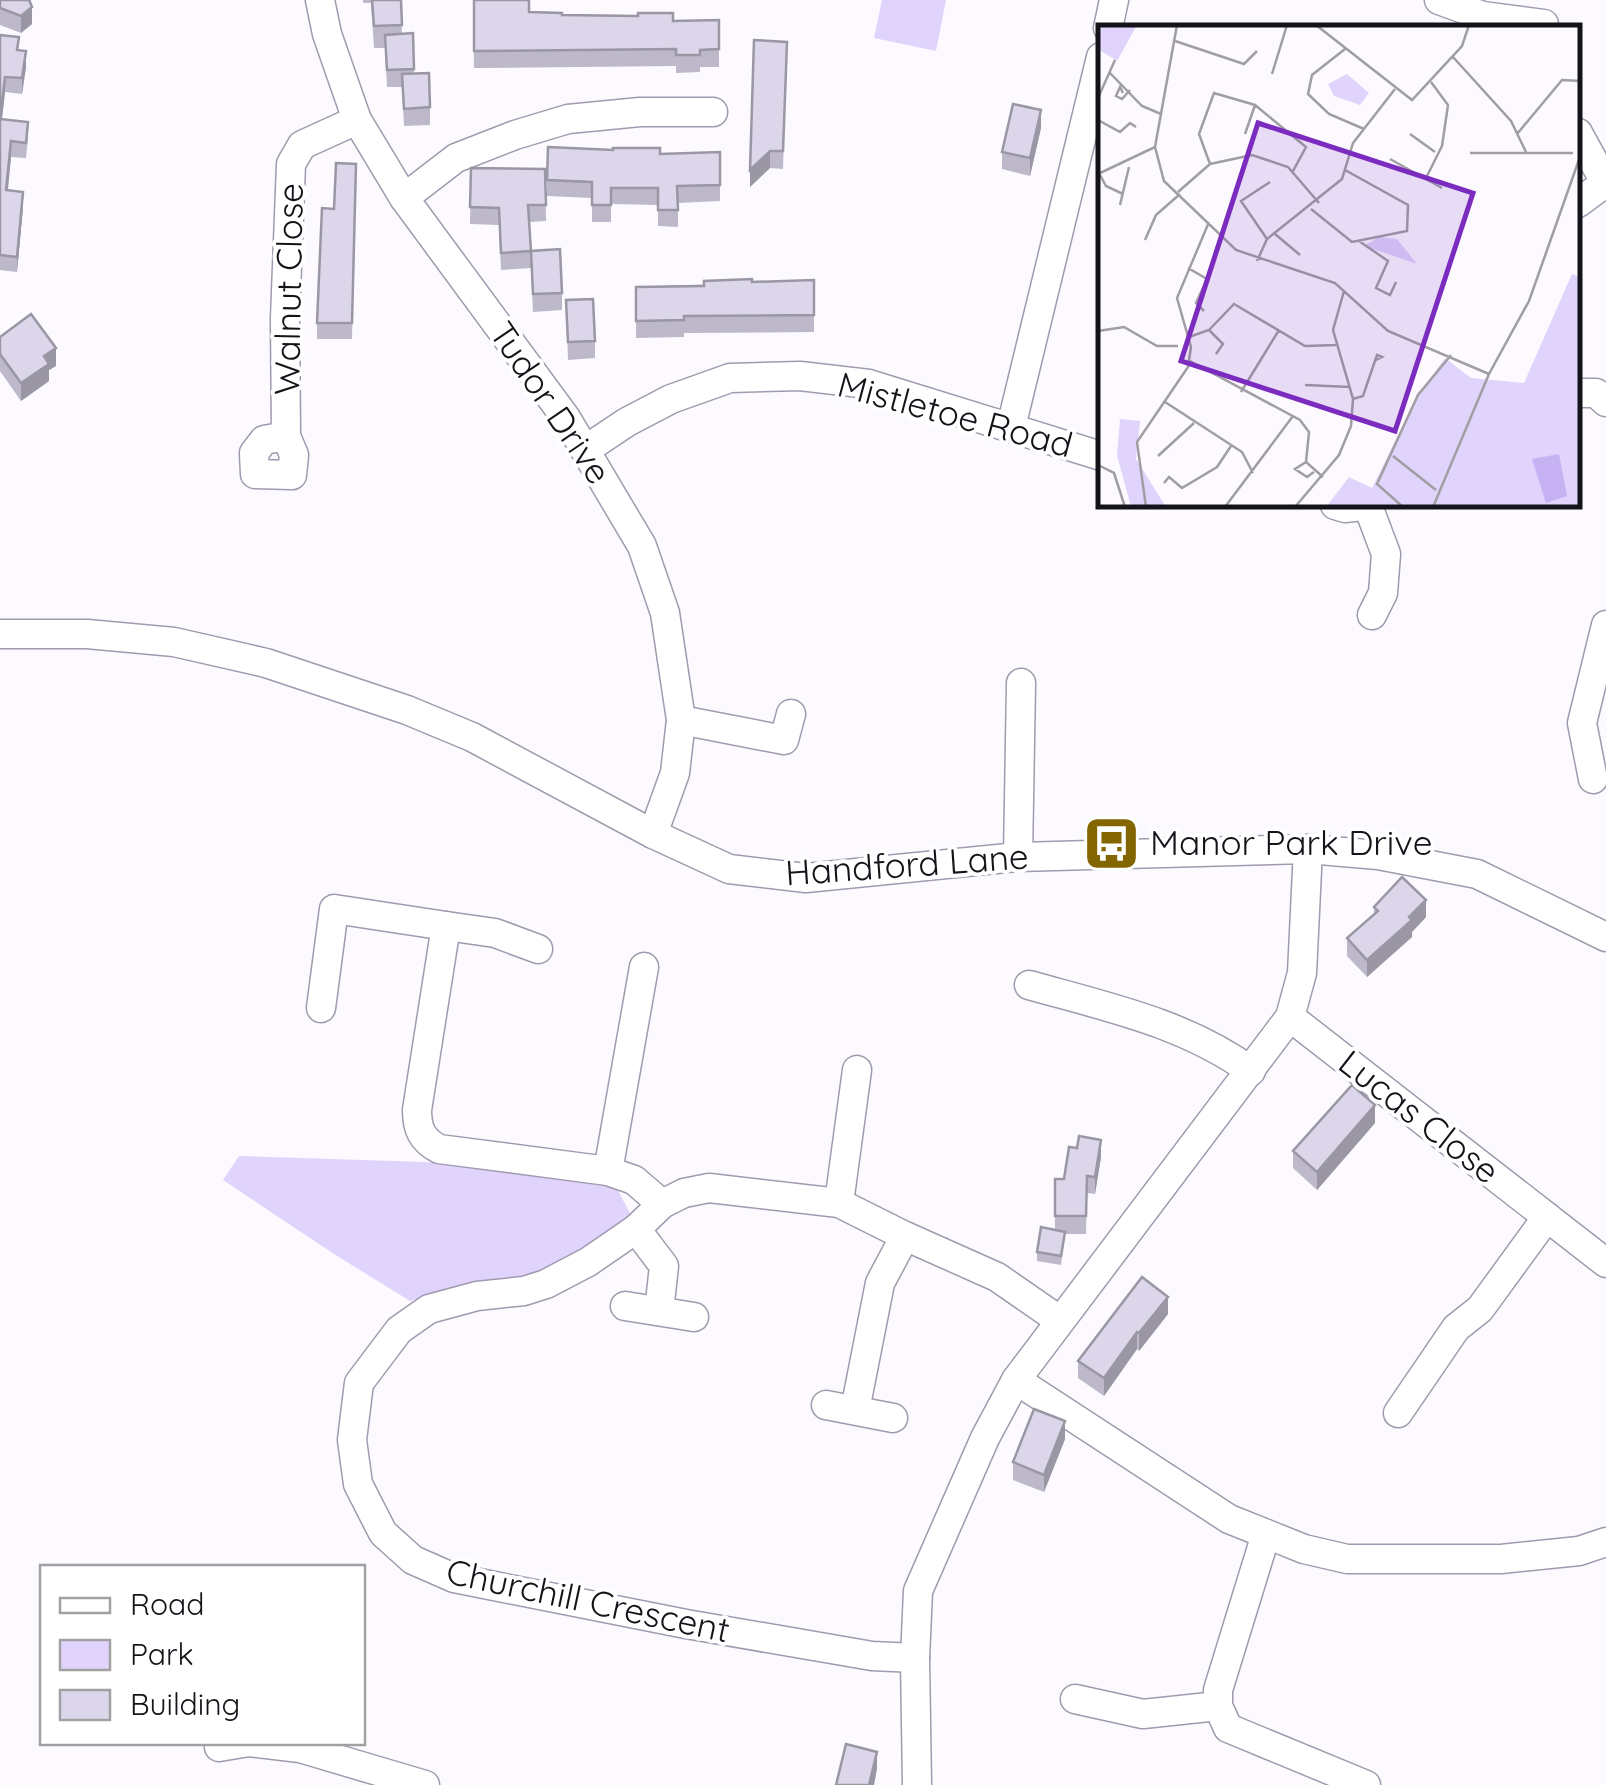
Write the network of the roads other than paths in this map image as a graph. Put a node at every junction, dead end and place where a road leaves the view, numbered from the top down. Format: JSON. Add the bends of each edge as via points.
{"nodes":[{"id":1,"x":320,"y":0,"type":"edge"},
{"id":2,"x":1114,"y":0,"type":"edge"},
{"id":3,"x":1439,"y":0,"type":"edge"},
{"id":4,"x":1544,"y":17,"type":"edge"},
{"id":5,"x":1109,"y":25,"type":"edge"},
{"id":6,"x":1098,"y":69,"type":"edge"},
{"id":7,"x":713,"y":112,"type":"dead end"},
{"id":8,"x":357,"y":120,"type":"junction"},
{"id":9,"x":1581,"y":138,"type":"edge"},
{"id":10,"x":1606,"y":184,"type":"edge"},
{"id":11,"x":404,"y":198,"type":"junction"},
{"id":12,"x":1581,"y":201,"type":"edge"},
{"id":13,"x":1581,"y":392,"type":"edge"},
{"id":14,"x":1606,"y":402,"type":"edge"},
{"id":15,"x":1010,"y":427,"type":"junction"},
{"id":16,"x":286,"y":436,"type":"dead end"},
{"id":17,"x":585,"y":450,"type":"junction"},
{"id":18,"x":1098,"y":455,"type":"edge"},
{"id":19,"x":1370,"y":508,"type":"edge"},
{"id":20,"x":1372,"y":616,"type":"dead end"},
{"id":21,"x":1606,"y":626,"type":"edge"},
{"id":22,"x":0,"y":634,"type":"edge"},
{"id":23,"x":1021,"y":684,"type":"dead end"},
{"id":24,"x":792,"y":714,"type":"dead end"},
{"id":25,"x":680,"y":720,"type":"junction"},
{"id":26,"x":1593,"y":778,"type":"dead end"},
{"id":27,"x":653,"y":834,"type":"junction"},
{"id":28,"x":1308,"y":849,"type":"junction"},
{"id":29,"x":1018,"y":857,"type":"junction"},
{"id":30,"x":446,"y":926,"type":"junction"},
{"id":31,"x":1606,"y":936,"type":"edge"},
{"id":32,"x":538,"y":950,"type":"dead end"},
{"id":33,"x":644,"y":967,"type":"dead end"},
{"id":34,"x":1029,"y":985,"type":"dead end"},
{"id":35,"x":321,"y":1008,"type":"dead end"},
{"id":36,"x":1290,"y":1017,"type":"junction"},
{"id":37,"x":857,"y":1070,"type":"dead end"},
{"id":38,"x":1251,"y":1070,"type":"junction"},
{"id":39,"x":608,"y":1171,"type":"junction"},
{"id":40,"x":839,"y":1203,"type":"junction"},
{"id":41,"x":662,"y":1204,"type":"junction"},
{"id":42,"x":1547,"y":1217,"type":"junction"},
{"id":43,"x":636,"y":1228,"type":"junction"},
{"id":44,"x":905,"y":1236,"type":"junction"},
{"id":45,"x":1606,"y":1263,"type":"edge"},
{"id":46,"x":626,"y":1306,"type":"dead end"},
{"id":47,"x":659,"y":1311,"type":"junction"},
{"id":48,"x":694,"y":1317,"type":"dead end"},
{"id":49,"x":1059,"y":1320,"type":"junction"},
{"id":50,"x":1016,"y":1380,"type":"junction"},
{"id":51,"x":826,"y":1404,"type":"dead end"},
{"id":52,"x":855,"y":1410,"type":"junction"},
{"id":53,"x":1398,"y":1413,"type":"dead end"},
{"id":54,"x":893,"y":1418,"type":"dead end"},
{"id":55,"x":1266,"y":1534,"type":"junction"},
{"id":56,"x":1606,"y":1542,"type":"edge"},
{"id":57,"x":915,"y":1658,"type":"junction"},
{"id":58,"x":1075,"y":1699,"type":"dead end"},
{"id":59,"x":1218,"y":1706,"type":"junction"},
{"id":60,"x":231,"y":1745,"type":"edge"},
{"id":61,"x":274,"y":1745,"type":"edge"},
{"id":62,"x":219,"y":1747,"type":"dead end"},
{"id":63,"x":348,"y":1774,"type":"edge"},
{"id":64,"x":426,"y":1785,"type":"edge"},
{"id":65,"x":917,"y":1785,"type":"edge"},
{"id":66,"x":1366,"y":1785,"type":"edge"}],
"edges":[{"from":1,"to":8,"type":"street","name":"Tudor Drive"},
{"from":2,"to":5,"type":"street"},
{"from":3,"to":4,"type":"street","via":[[1483,16]]},
{"from":6,"to":15,"type":"street"},
{"from":7,"to":11,"type":"street","via":[[568,119],[456,158]]},
{"from":8,"to":11,"type":"street","name":"Tudor Drive"},
{"from":8,"to":16,"type":"street","name":"Walnut Close","via":[[302,146],[291,164]]},
{"from":9,"to":10,"type":"street"},
{"from":10,"to":12,"type":"street"},
{"from":11,"to":17,"type":"street","name":"Tudor Drive"},
{"from":13,"to":14,"type":"street","via":[[1596,392]]},
{"from":15,"to":17,"type":"street","name":"Mistletoe Road","via":[[869,384],[800,376],[730,378],[671,399]]},
{"from":15,"to":18,"type":"street","name":"Mistletoe Road"},
{"from":17,"to":25,"type":"street","name":"Tudor Drive","via":[[642,546],[665,613]]},
{"from":19,"to":20,"type":"street","via":[[1386,554],[1384,594]]},
{"from":21,"to":26,"type":"street","via":[[1582,723]]},
{"from":22,"to":27,"type":"street","name":"Handford Lane","via":[[174,642],[266,662],[472,737]]},
{"from":23,"to":29,"type":"street"},
{"from":24,"to":25,"type":"street","via":[[784,740]]},
{"from":25,"to":27,"type":"street","name":"Tudor Drive","via":[[674,774]]},
{"from":27,"to":29,"type":"street","name":"Handford Lane","via":[[729,869],[806,878]]},
{"from":28,"to":29,"type":"street","name":"Handford Lane"},
{"from":28,"to":31,"type":"street","name":"Handford Lane","via":[[1477,874]]},
{"from":28,"to":36,"type":"street","via":[[1302,973]]},
{"from":30,"to":32,"type":"street","via":[[495,933]]},
{"from":30,"to":35,"type":"street","via":[[334,909]]},
{"from":30,"to":39,"type":"street","via":[[417,1110],[420,1134],[440,1150]]},
{"from":33,"to":39,"type":"street"},
{"from":34,"to":38,"type":"street","via":[[1126,1010],[1222,1049]]},
{"from":36,"to":38,"type":"street"},
{"from":36,"to":42,"type":"street","name":"Lucas Close"},
{"from":37,"to":40,"type":"street"},
{"from":38,"to":49,"type":"street"},
{"from":39,"to":41,"type":"street","via":[[634,1180]]},
{"from":40,"to":41,"type":"street","name":"Churchill Crescent","via":[[710,1188]]},
{"from":40,"to":44,"type":"street","name":"Churchill Crescent"},
{"from":41,"to":43,"type":"street","name":"Churchill Crescent"},
{"from":42,"to":45,"type":"street","name":"Lucas Close"},
{"from":42,"to":53,"type":"street","via":[[1480,1308],[1456,1328]]},
{"from":43,"to":47,"type":"street","via":[[664,1266]]},
{"from":43,"to":57,"type":"street","name":"Churchill Crescent","via":[[546,1284],[429,1309],[399,1330],[359,1384],[352,1440],[358,1484],[384,1533],[412,1560],[454,1578],[686,1624]]},
{"from":44,"to":49,"type":"street","name":"Churchill Crescent","via":[[997,1277]]},
{"from":44,"to":52,"type":"street","via":[[880,1284]]},
{"from":46,"to":47,"type":"street"},
{"from":47,"to":48,"type":"street"},
{"from":49,"to":50,"type":"street"},
{"from":50,"to":55,"type":"street","via":[[1229,1519]]},
{"from":50,"to":57,"type":"street","via":[[918,1591]]},
{"from":51,"to":52,"type":"street"},
{"from":52,"to":54,"type":"street"},
{"from":55,"to":56,"type":"street","via":[[1347,1559],[1500,1559]]},
{"from":55,"to":59,"type":"street"},
{"from":57,"to":65,"type":"street"},
{"from":58,"to":59,"type":"street","via":[[1143,1714]]},
{"from":59,"to":66,"type":"street","via":[[1228,1728]]},
{"from":60,"to":62,"type":"street"},
{"from":61,"to":63,"type":"street","via":[[300,1748]]},
{"from":63,"to":64,"type":"street"}]}
